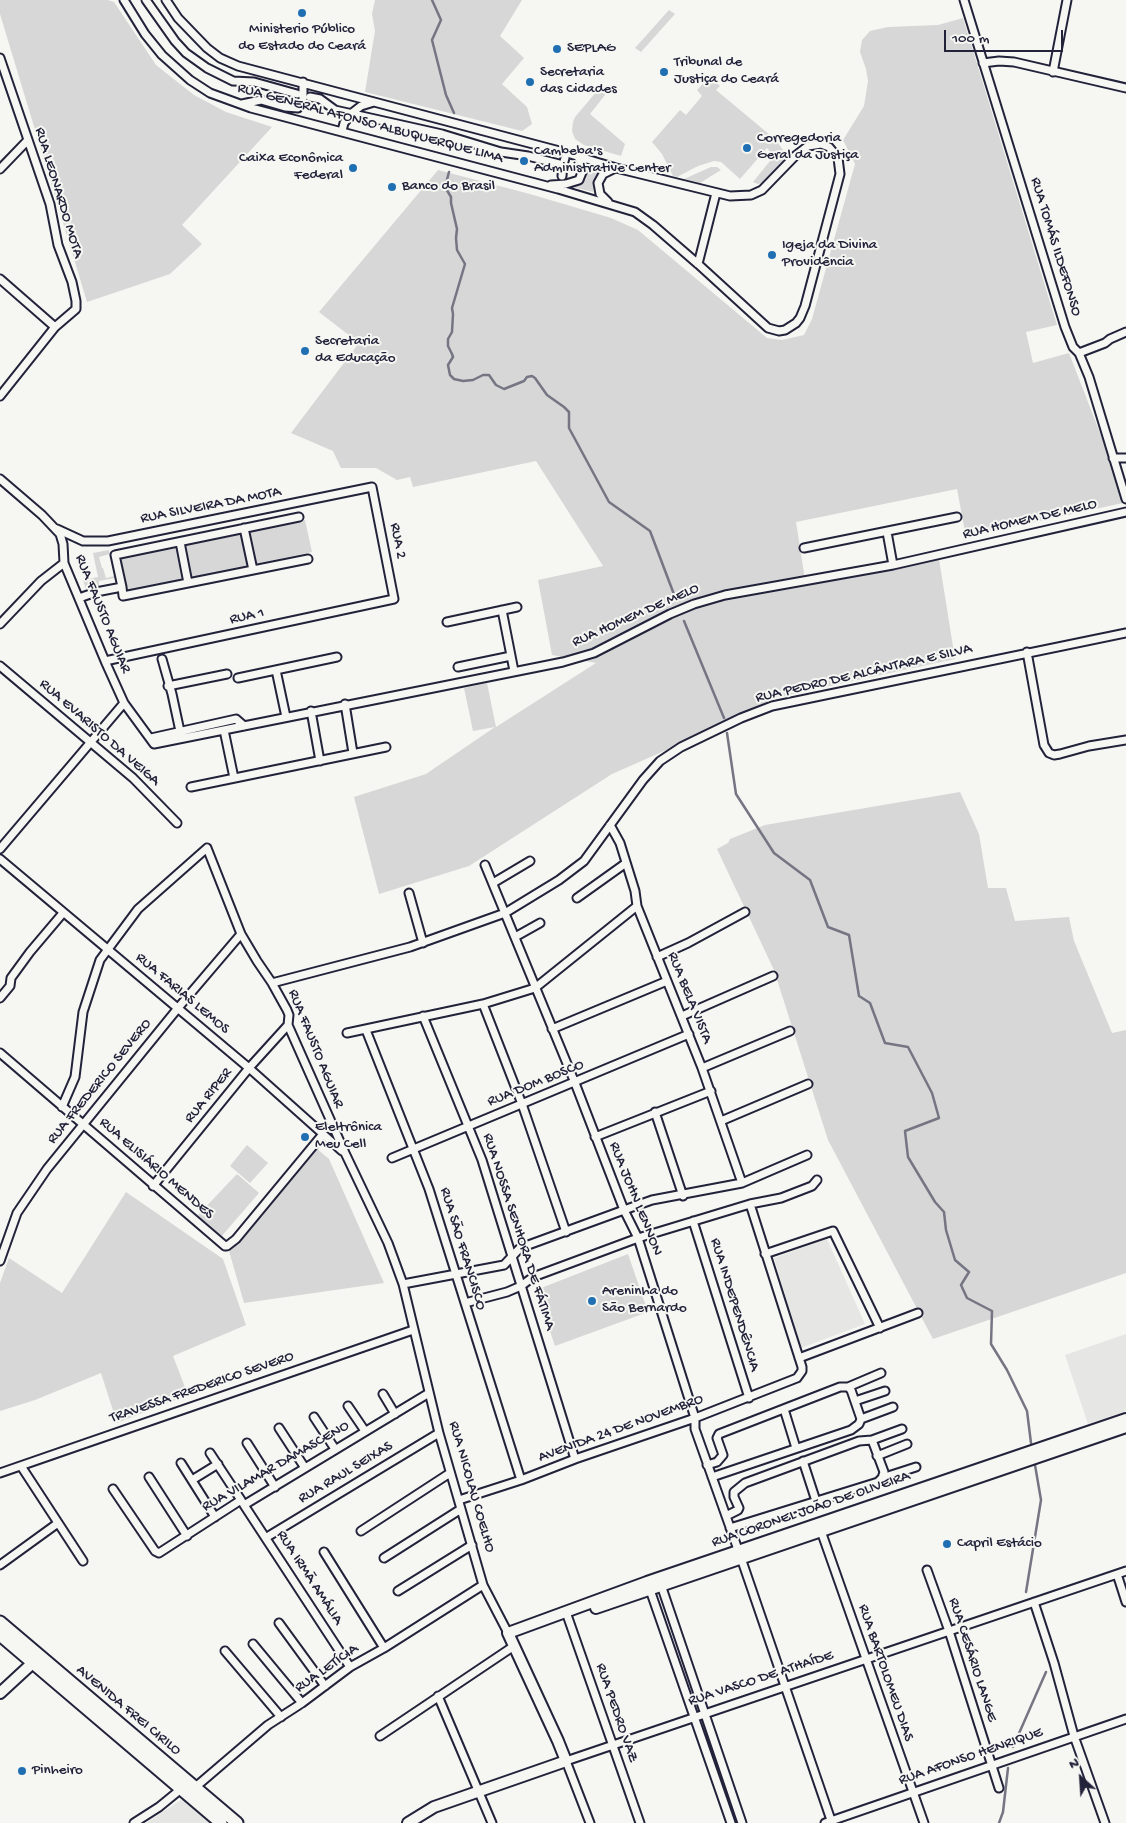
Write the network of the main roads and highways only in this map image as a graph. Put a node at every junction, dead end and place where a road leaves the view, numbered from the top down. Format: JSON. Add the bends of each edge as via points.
{"nodes":[{"id":1,"x":0,"y":1622,"type":"edge"},
{"id":2,"x":0,"y":1635,"type":"edge"},
{"id":3,"x":37,"y":1660,"type":"junction"},
{"id":4,"x":188,"y":1790,"type":"junction"},
{"id":5,"x":221,"y":1823,"type":"edge"},
{"id":6,"x":236,"y":1823,"type":"edge"}],
"edges":[{"from":1,"to":3,"type":"main road","name":"AVENIDA FREI CIRILO"},
{"from":2,"to":3,"type":"main road","name":"AVENIDA FREI CIRILO"},
{"from":3,"to":4,"type":"main road","name":"AVENIDA FREI CIRILO"},
{"from":4,"to":5,"type":"main road","name":"AVENIDA FREI CIRILO"},
{"from":4,"to":6,"type":"main road","name":"AVENIDA FREI CIRILO"}]}
